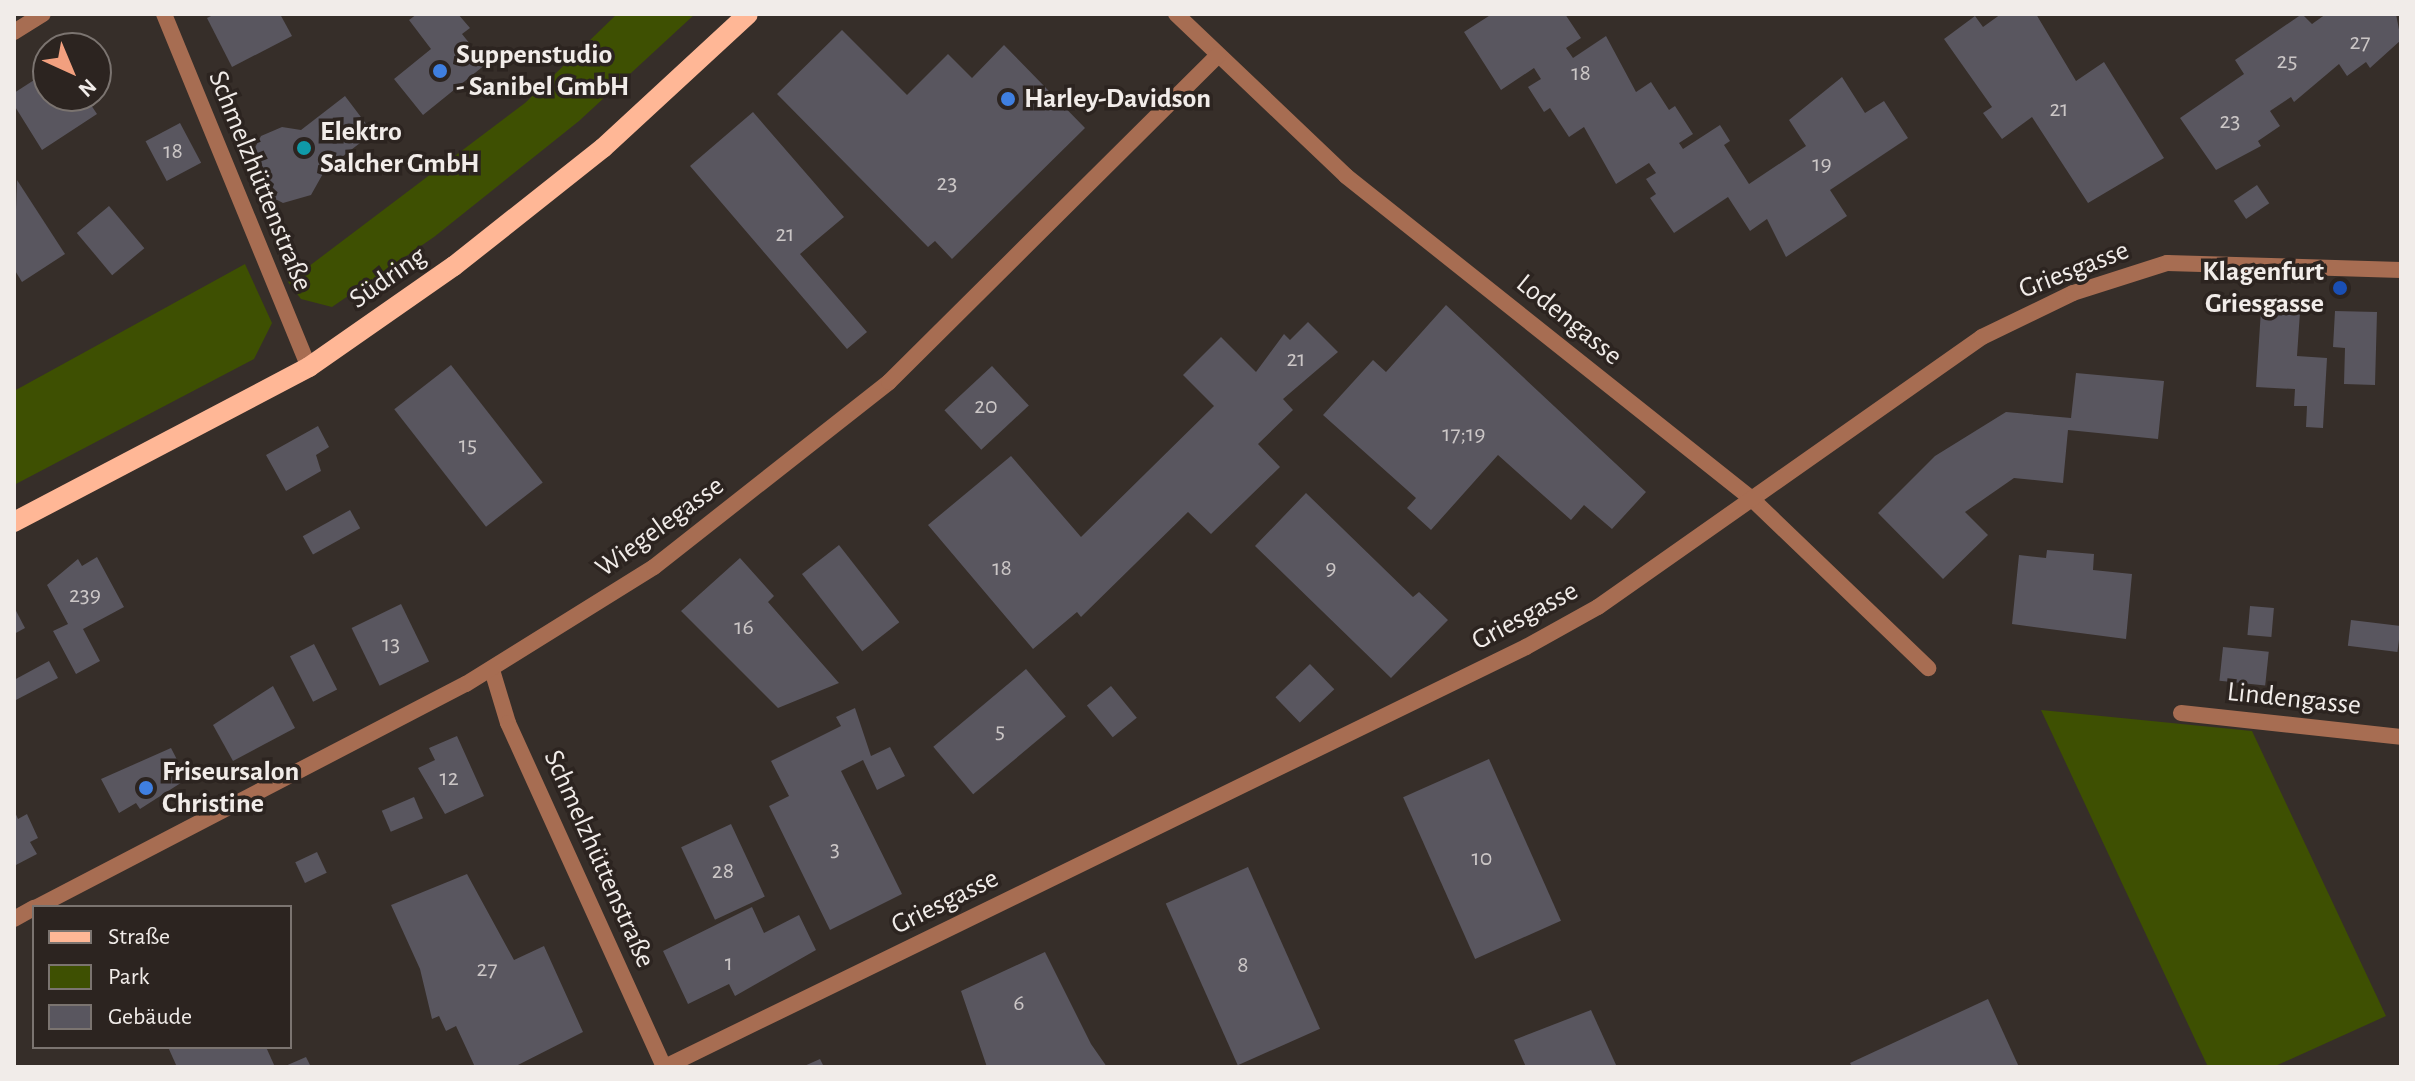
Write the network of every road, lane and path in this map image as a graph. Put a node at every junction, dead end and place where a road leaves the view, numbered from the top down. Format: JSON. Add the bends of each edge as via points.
{"nodes":[{"id":1,"x":43,"y":14,"type":"edge"},
{"id":2,"x":164,"y":14,"type":"edge"},
{"id":3,"x":748,"y":14,"type":"edge"},
{"id":4,"x":1176,"y":14,"type":"edge"},
{"id":5,"x":14,"y":32,"type":"edge"},
{"id":6,"x":1218,"y":55,"type":"junction"},
{"id":7,"x":2401,"y":270,"type":"edge"},
{"id":8,"x":309,"y":367,"type":"junction"},
{"id":9,"x":1753,"y":500,"type":"junction"},
{"id":10,"x":14,"y":522,"type":"edge"},
{"id":11,"x":1928,"y":668,"type":"dead end"},
{"id":12,"x":492,"y":670,"type":"junction"},
{"id":13,"x":2181,"y":713,"type":"dead end"},
{"id":14,"x":2401,"y":737,"type":"edge"},
{"id":15,"x":41,"y":905,"type":"edge"},
{"id":16,"x":32,"y":910,"type":"edge"},
{"id":17,"x":14,"y":919,"type":"edge"},
{"id":18,"x":665,"y":1067,"type":"edge"}],
"edges":[{"from":1,"to":5,"type":"street"},
{"from":2,"to":8,"type":"street","name":"Schmelzhüttenstraße"},
{"from":3,"to":8,"type":"main road","name":"Südring","via":[[603,148],[454,266]]},
{"from":4,"to":6,"type":"street","name":"Lodengasse"},
{"from":6,"to":9,"type":"street","name":"Lodengasse","via":[[1346,176]]},
{"from":6,"to":12,"type":"street","name":"Wiegelegasse","via":[[845,419],[654,567]]},
{"from":7,"to":9,"type":"street","name":"Griesgasse","via":[[2167,263],[2073,293],[1982,337]]},
{"from":8,"to":10,"type":"main road","name":"Südring"},
{"from":9,"to":11,"type":"street","name":"Lodengasse"},
{"from":9,"to":18,"type":"street","name":"Griesgasse","via":[[1598,607],[1422,701]]},
{"from":12,"to":15,"type":"street","name":"Wiegelegasse"},
{"from":12,"to":18,"type":"street","name":"Schmelzhüttenstraße","via":[[508,723]]},
{"from":13,"to":14,"type":"street","name":"Lindengasse"},
{"from":16,"to":17,"type":"street","name":"Wiegelegasse"}]}
